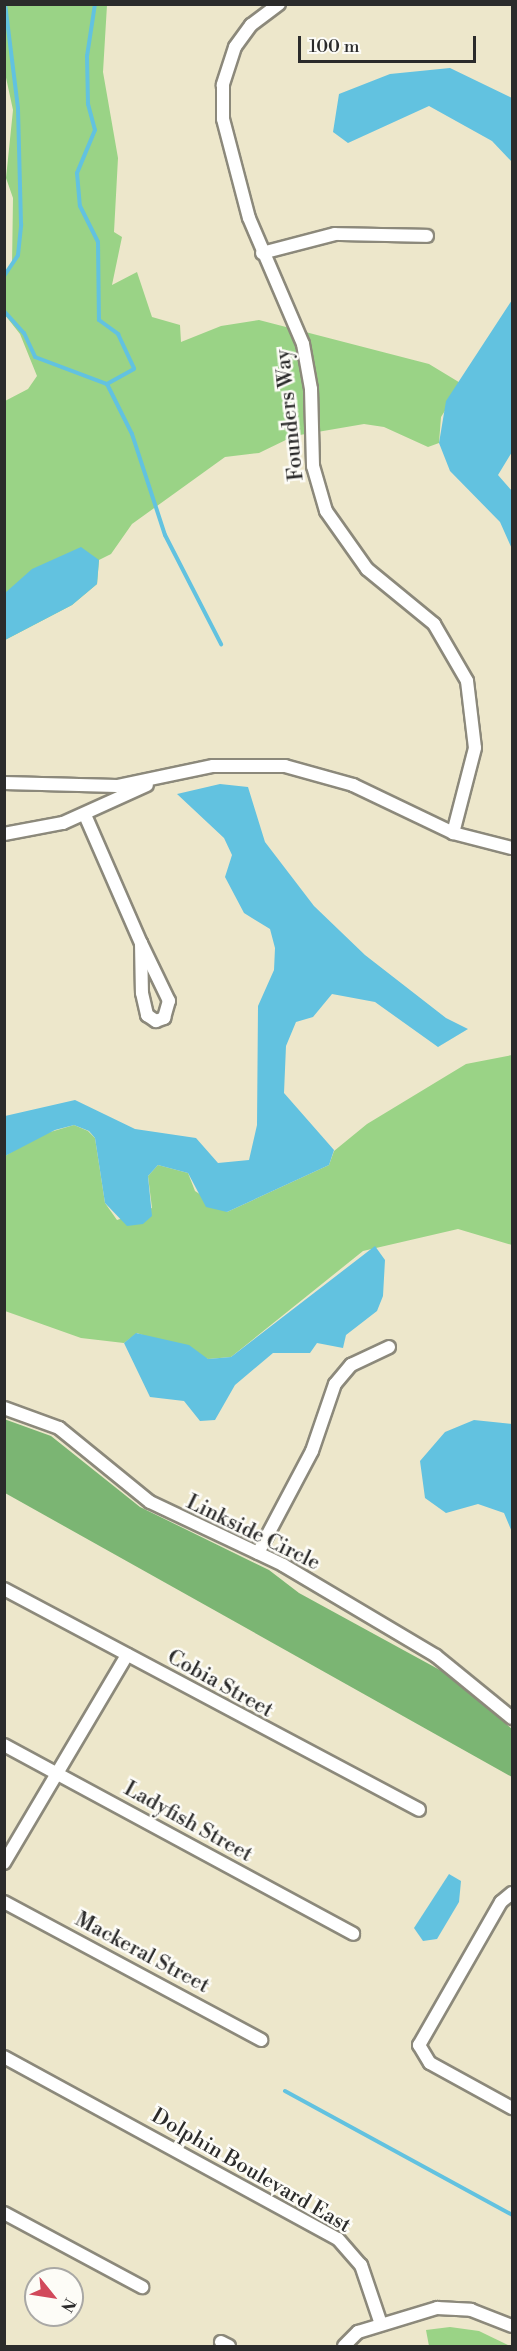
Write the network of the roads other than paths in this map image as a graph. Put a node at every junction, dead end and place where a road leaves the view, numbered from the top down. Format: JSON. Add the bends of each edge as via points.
{"nodes":[{"id":1,"x":279,"y":4,"type":"edge"},
{"id":2,"x":427,"y":236,"type":"dead end"},
{"id":3,"x":262,"y":253,"type":"junction"},
{"id":4,"x":154,"y":781,"type":"junction"},
{"id":5,"x":4,"y":783,"type":"edge"},
{"id":6,"x":85,"y":815,"type":"junction"},
{"id":7,"x":453,"y":833,"type":"junction"},
{"id":8,"x":4,"y":834,"type":"edge"},
{"id":9,"x":513,"y":848,"type":"edge"},
{"id":10,"x":141,"y":943,"type":"junction"},
{"id":11,"x":389,"y":1347,"type":"dead end"},
{"id":12,"x":4,"y":1408,"type":"edge"},
{"id":13,"x":258,"y":1553,"type":"junction"},
{"id":14,"x":4,"y":1589,"type":"edge"},
{"id":15,"x":127,"y":1655,"type":"junction"},
{"id":16,"x":513,"y":1718,"type":"edge"},
{"id":17,"x":4,"y":1745,"type":"edge"},
{"id":18,"x":58,"y":1774,"type":"junction"},
{"id":19,"x":419,"y":1810,"type":"dead end"},
{"id":20,"x":4,"y":1863,"type":"edge"},
{"id":21,"x":513,"y":1893,"type":"edge"},
{"id":22,"x":4,"y":1902,"type":"edge"},
{"id":23,"x":352,"y":1934,"type":"dead end"},
{"id":24,"x":261,"y":2040,"type":"dead end"},
{"id":25,"x":4,"y":2057,"type":"edge"},
{"id":26,"x":513,"y":2108,"type":"edge"},
{"id":27,"x":4,"y":2213,"type":"edge"},
{"id":28,"x":142,"y":2287,"type":"dead end"},
{"id":29,"x":381,"y":2324,"type":"junction"},
{"id":30,"x":513,"y":2326,"type":"edge"},
{"id":31,"x":344,"y":2346,"type":"edge"}],
"edges":[{"from":1,"to":3,"type":"street","name":"Founders Way","via":[[251,25],[235,47],[222,102]]},
{"from":2,"to":3,"type":"street","via":[[335,234]]},
{"from":3,"to":7,"type":"street","name":"Founders Way","via":[[303,344],[311,388],[313,466],[326,511],[367,569],[434,624],[466,681],[475,748]]},
{"from":4,"to":5,"type":"street","via":[[84,787]]},
{"from":4,"to":6,"type":"street"},
{"from":4,"to":7,"type":"street","via":[[237,764],[298,768],[353,785]]},
{"from":6,"to":8,"type":"street"},
{"from":6,"to":10,"type":"street"},
{"from":7,"to":9,"type":"street"},
{"from":10,"to":10,"type":"street","via":[[142,993],[147,1015],[156,1021],[164,1018],[169,1001]]},
{"from":11,"to":13,"type":"street","via":[[357,1361],[336,1384],[312,1451]]},
{"from":12,"to":13,"type":"street","name":"Linkside Circle","via":[[74,1438],[157,1506]]},
{"from":13,"to":16,"type":"street","name":"Linkside Circle","via":[[436,1656]]},
{"from":14,"to":15,"type":"street","name":"Cobia Street"},
{"from":15,"to":18,"type":"street"},
{"from":15,"to":19,"type":"street","name":"Cobia Street"},
{"from":17,"to":18,"type":"street","name":"Ladyfish Street"},
{"from":18,"to":20,"type":"street"},
{"from":18,"to":23,"type":"street","name":"Ladyfish Street"},
{"from":21,"to":26,"type":"street","via":[[501,1902],[419,2045],[430,2063]]},
{"from":22,"to":24,"type":"street","name":"Mackeral Street"},
{"from":25,"to":29,"type":"street","name":"Dolphin Boulevard East","via":[[338,2240],[361,2265]]},
{"from":27,"to":28,"type":"street"},
{"from":29,"to":30,"type":"street","via":[[450,2307],[484,2313]]},
{"from":29,"to":31,"type":"street","via":[[358,2332]]}]}
